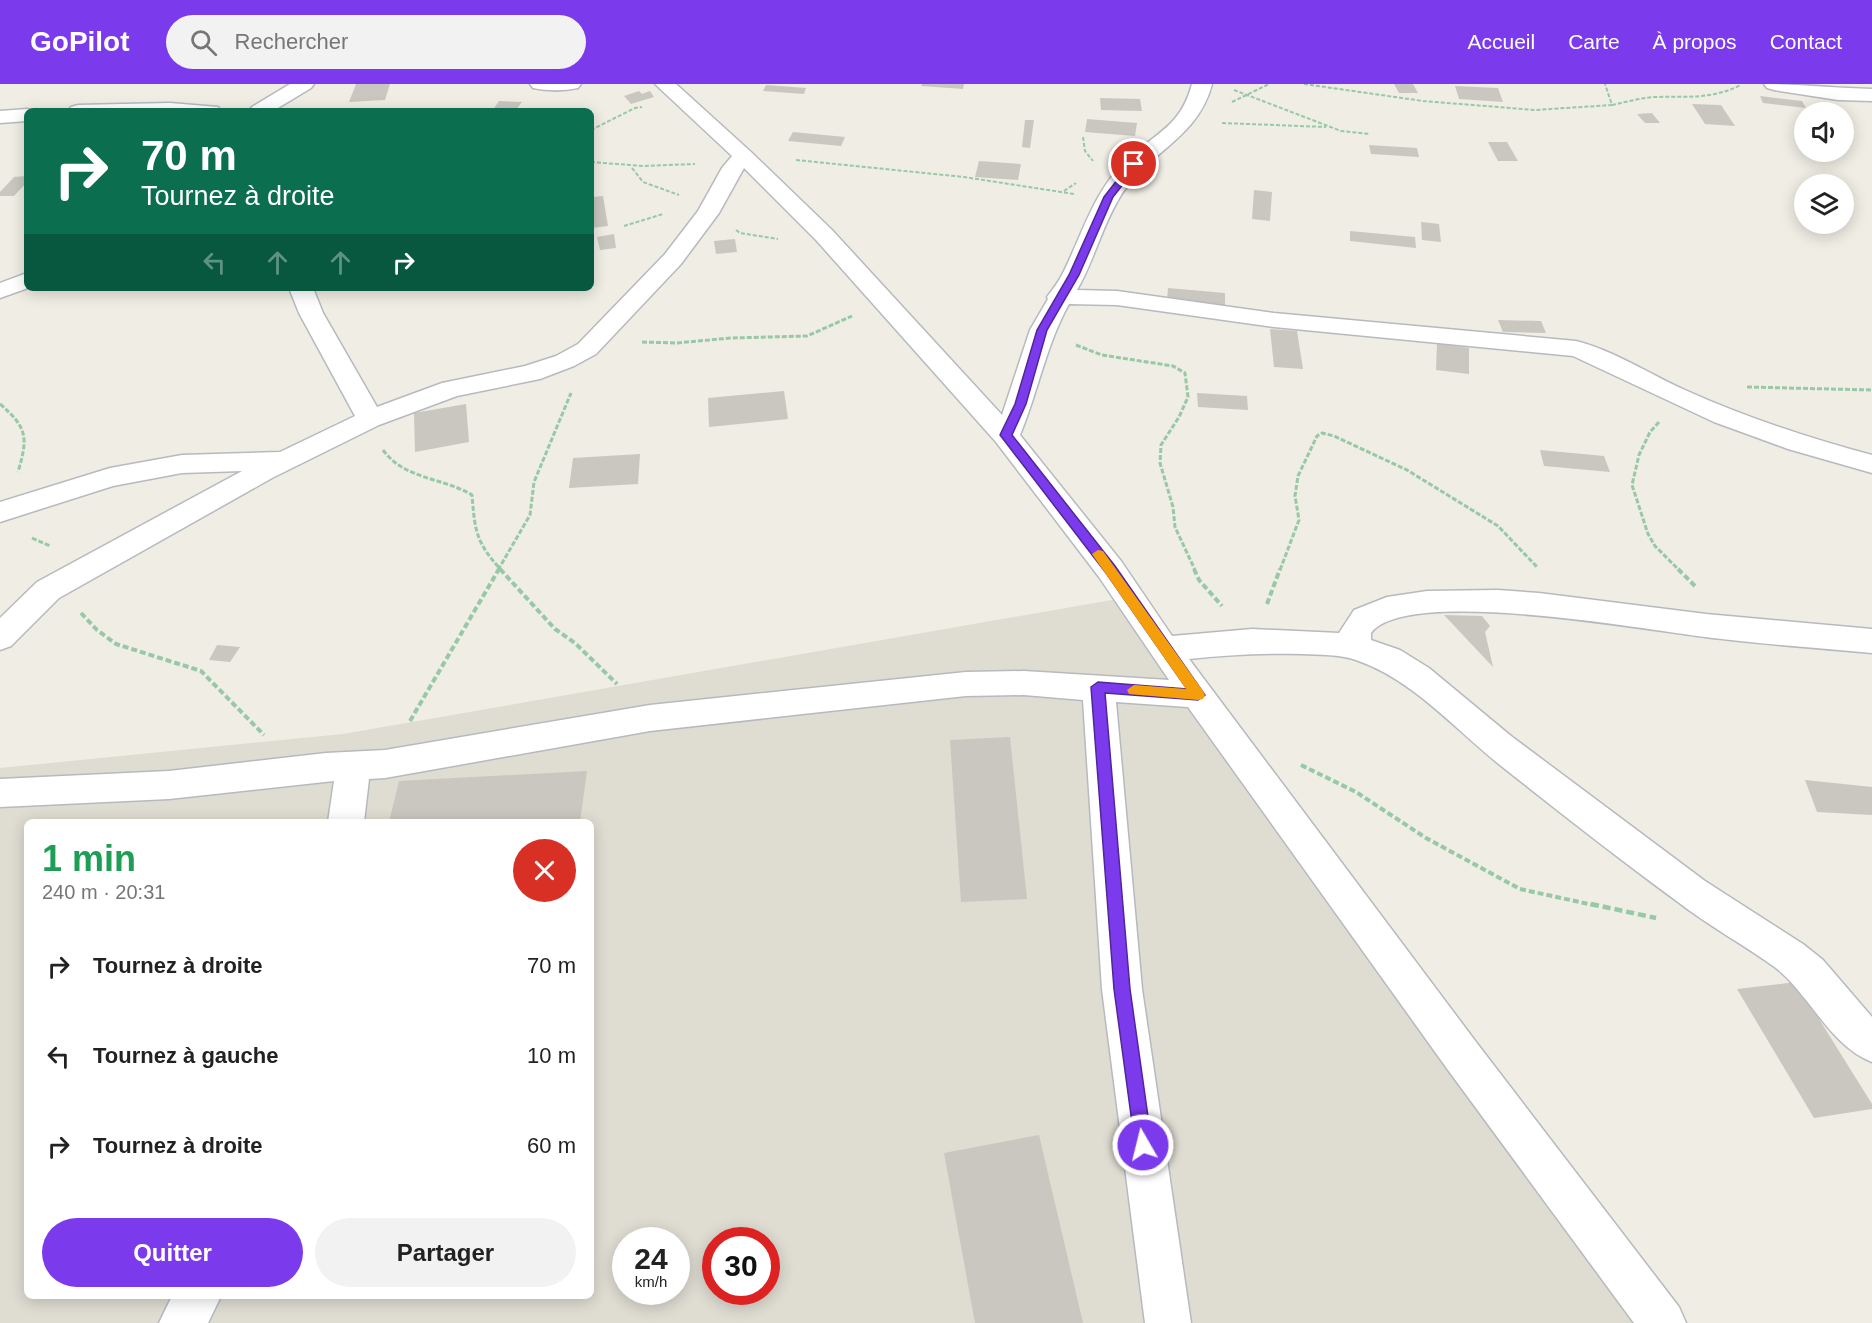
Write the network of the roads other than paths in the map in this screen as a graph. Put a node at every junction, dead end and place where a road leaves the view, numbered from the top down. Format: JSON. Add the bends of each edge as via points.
{"nodes":[{"id":1,"x":304,"y":84,"type":"edge"},
{"id":2,"x":540,"y":84,"type":"edge"},
{"id":3,"x":571,"y":84,"type":"edge"},
{"id":4,"x":1202,"y":84,"type":"edge"},
{"id":5,"x":1774,"y":84,"type":"edge"},
{"id":6,"x":183,"y":89,"type":"dead end"},
{"id":7,"x":129,"y":93,"type":"dead end"},
{"id":8,"x":656,"y":95,"type":"edge"},
{"id":9,"x":1872,"y":95,"type":"edge"},
{"id":10,"x":92,"y":108,"type":"edge"},
{"id":11,"x":206,"y":108,"type":"edge"},
{"id":12,"x":264,"y":108,"type":"edge"},
{"id":13,"x":24,"y":115,"type":"edge"},
{"id":14,"x":0,"y":117,"type":"edge"},
{"id":15,"x":744,"y":156,"type":"junction"},
{"id":16,"x":24,"y":281,"type":"edge"},
{"id":17,"x":0,"y":291,"type":"edge"},
{"id":18,"x":302,"y":291,"type":"edge"},
{"id":19,"x":1059,"y":297,"type":"junction"},
{"id":20,"x":370,"y":419,"type":"junction"},
{"id":21,"x":1006,"y":435,"type":"junction"},
{"id":22,"x":287,"y":461,"type":"junction"},
{"id":23,"x":1872,"y":464,"type":"edge"},
{"id":24,"x":0,"y":512,"type":"edge"},
{"id":25,"x":0,"y":638,"type":"edge"},
{"id":26,"x":1872,"y":641,"type":"edge"},
{"id":27,"x":1356,"y":647,"type":"junction"},
{"id":28,"x":1164,"y":649,"type":"junction"},
{"id":29,"x":1098,"y":687,"type":"junction"},
{"id":30,"x":1198,"y":695,"type":"junction"},
{"id":31,"x":369,"y":765,"type":"junction"},
{"id":32,"x":0,"y":793,"type":"edge"},
{"id":33,"x":347,"y":819,"type":"edge"},
{"id":34,"x":1872,"y":1043,"type":"edge"},
{"id":35,"x":196,"y":1299,"type":"edge"},
{"id":36,"x":182,"y":1323,"type":"edge"},
{"id":37,"x":1168,"y":1323,"type":"edge"},
{"id":38,"x":1663,"y":1323,"type":"edge"}],
"edges":[{"from":1,"to":12,"type":"street"},
{"from":2,"to":3,"type":"street"},
{"from":4,"to":19,"type":"street","via":[[1197,103],[1186,120],[1134,164],[1114,188],[1074,275]]},
{"from":5,"to":9,"type":"street"},
{"from":6,"to":11,"type":"street"},
{"from":7,"to":10,"type":"street"},
{"from":8,"to":15,"type":"street"},
{"from":13,"to":14,"type":"street"},
{"from":15,"to":20,"type":"street","via":[[673,259],[587,349],[531,373],[451,389]]},
{"from":15,"to":21,"type":"street","via":[[886,302]]},
{"from":16,"to":17,"type":"street"},
{"from":18,"to":20,"type":"street"},
{"from":19,"to":21,"type":"street","via":[[1042,330],[1020,404]]},
{"from":19,"to":23,"type":"street","via":[[1117,298],[1274,320],[1576,349],[1606,359],[1679,397],[1807,447]]},
{"from":20,"to":22,"type":"street"},
{"from":21,"to":28,"type":"street","via":[[1110,569]]},
{"from":22,"to":24,"type":"street","via":[[172,466],[110,477]]},
{"from":22,"to":25,"type":"street","via":[[48,590]]},
{"from":26,"to":27,"type":"street","via":[[1727,628],[1539,604],[1426,602],[1388,608],[1365,618],[1355,631]]},
{"from":27,"to":28,"type":"street","via":[[1252,641]]},
{"from":27,"to":34,"type":"street","via":[[1389,659],[1418,677],[1499,746],[1692,892],[1789,956]]},
{"from":28,"to":30,"type":"street"},
{"from":29,"to":30,"type":"street"},
{"from":29,"to":31,"type":"street","via":[[966,684],[650,718]]},
{"from":29,"to":37,"type":"street","via":[[1122,989]]},
{"from":30,"to":38,"type":"street","via":[[1461,1056]]},
{"from":31,"to":32,"type":"street","via":[[169,785]]},
{"from":31,"to":33,"type":"street"},
{"from":35,"to":36,"type":"street"}]}
